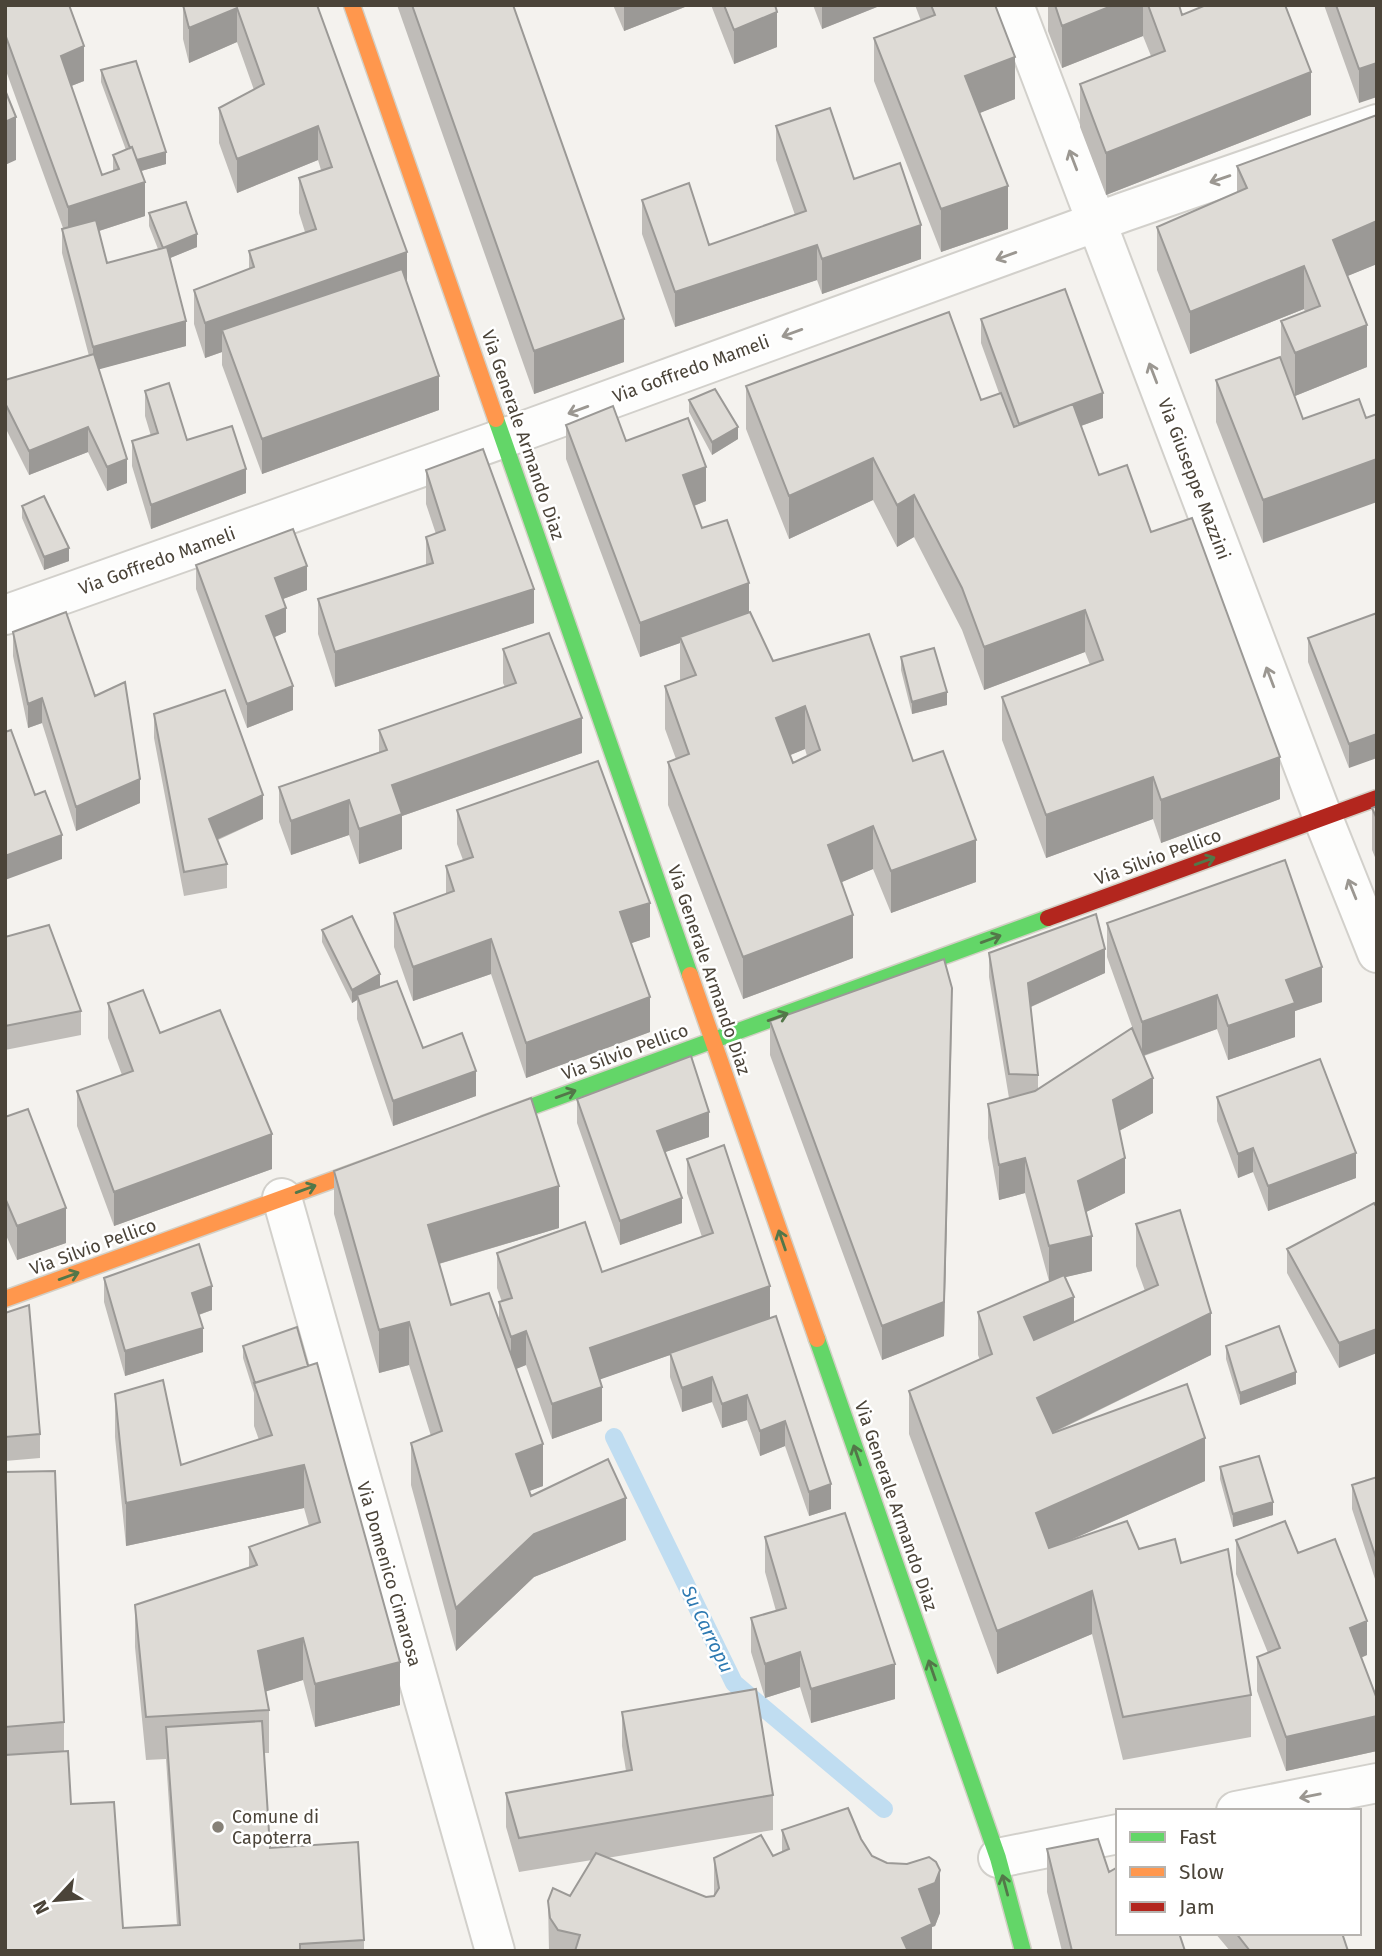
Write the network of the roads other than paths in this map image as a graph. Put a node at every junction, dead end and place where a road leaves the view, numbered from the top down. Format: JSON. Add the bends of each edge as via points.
{"nodes":[{"id":1,"x":352,"y":5,"type":"edge"},
{"id":2,"x":1014,"y":5,"type":"edge"},
{"id":3,"x":1377,"y":124,"type":"edge"},
{"id":4,"x":1096,"y":223,"type":"junction"},
{"id":5,"x":504,"y":438,"type":"junction"},
{"id":6,"x":5,"y":615,"type":"edge"},
{"id":7,"x":1377,"y":798,"type":"edge"},
{"id":8,"x":1323,"y":818,"type":"junction"},
{"id":9,"x":1377,"y":953,"type":"edge"},
{"id":10,"x":713,"y":1040,"type":"junction"},
{"id":11,"x":466,"y":1131,"type":"edge"},
{"id":12,"x":400,"y":1155,"type":"edge"},
{"id":13,"x":282,"y":1198,"type":"junction"},
{"id":14,"x":5,"y":1299,"type":"edge"},
{"id":15,"x":1377,"y":1783,"type":"edge"},
{"id":16,"x":1246,"y":1809,"type":"edge"},
{"id":17,"x":1116,"y":1834,"type":"edge"},
{"id":18,"x":998,"y":1858,"type":"junction"},
{"id":19,"x":495,"y":1951,"type":"edge"},
{"id":20,"x":1023,"y":1951,"type":"edge"}],
"edges":[{"from":1,"to":5,"type":"street","name":"Via Generale Armando Diaz"},
{"from":4,"to":2,"type":"street","name":"Via Giuseppe Mazzini","one_way":true},
{"from":3,"to":4,"type":"street","name":"Via Goffredo Mameli","one_way":true},
{"from":4,"to":5,"type":"street","name":"Via Goffredo Mameli","one_way":true},
{"from":8,"to":4,"type":"street","name":"Via Giuseppe Mazzini","one_way":true},
{"from":5,"to":6,"type":"street","name":"Via Goffredo Mameli"},
{"from":5,"to":10,"type":"street","name":"Via Generale Armando Diaz"},
{"from":7,"to":8,"type":"street","name":"Via Silvio Pellico"},
{"from":9,"to":8,"type":"street","name":"Via Giuseppe Mazzini","one_way":true},
{"from":10,"to":8,"type":"street","name":"Via Silvio Pellico","one_way":true},
{"from":11,"to":10,"type":"street","name":"Via Silvio Pellico","one_way":true},
{"from":18,"to":10,"type":"street","name":"Via Generale Armando Diaz","one_way":true},
{"from":13,"to":12,"type":"street","name":"Via Silvio Pellico","one_way":true},
{"from":14,"to":13,"type":"street","name":"Via Silvio Pellico","one_way":true},
{"from":13,"to":19,"type":"street","name":"Via Domenico Cimarosa"},
{"from":15,"to":16,"type":"street","one_way":true},
{"from":17,"to":18,"type":"street"},
{"from":20,"to":18,"type":"street","name":"Via Generale Armando Diaz","one_way":true}]}
